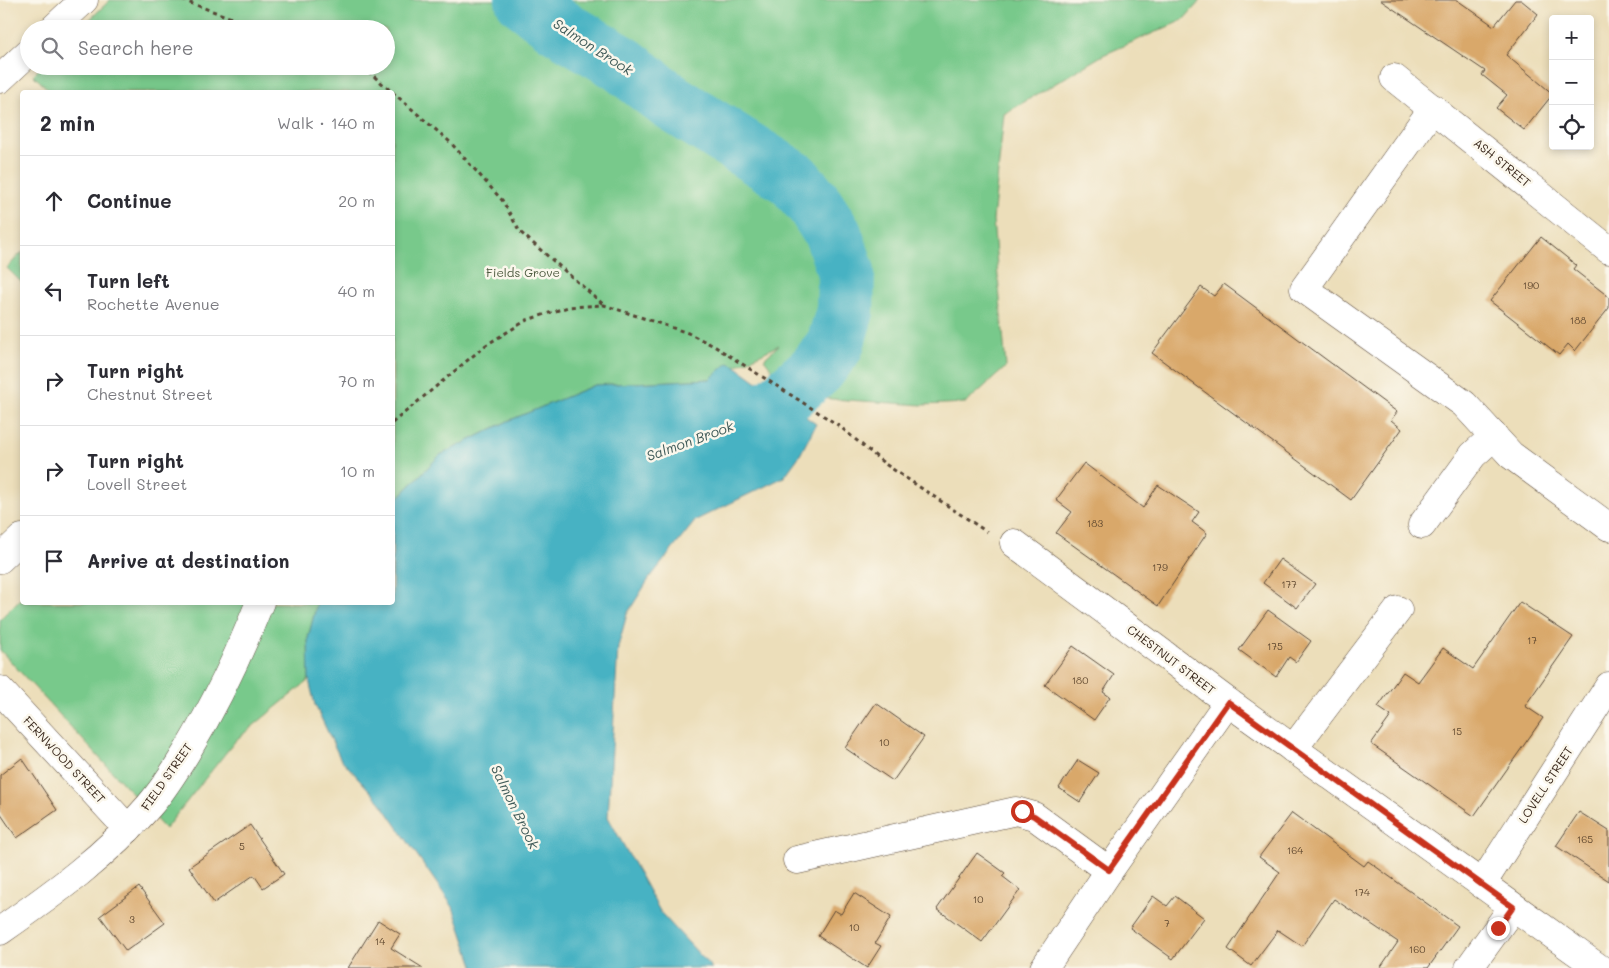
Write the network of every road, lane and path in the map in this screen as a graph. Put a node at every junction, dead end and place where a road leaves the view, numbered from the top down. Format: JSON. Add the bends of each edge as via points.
{"nodes":[{"id":1,"x":84,"y":0,"type":"edge"},
{"id":2,"x":182,"y":0,"type":"edge"},
{"id":3,"x":63,"y":20,"type":"edge"},
{"id":4,"x":237,"y":20,"type":"edge"},
{"id":5,"x":20,"y":60,"type":"edge"},
{"id":6,"x":372,"y":75,"type":"edge"},
{"id":7,"x":1394,"y":78,"type":"dead end"},
{"id":8,"x":0,"y":79,"type":"edge"},
{"id":9,"x":390,"y":90,"type":"edge"},
{"id":10,"x":395,"y":94,"type":"edge"},
{"id":11,"x":1433,"y":108,"type":"junction"},
{"id":12,"x":1609,"y":250,"type":"edge"},
{"id":13,"x":604,"y":305,"type":"junction"},
{"id":14,"x":395,"y":420,"type":"edge"},
{"id":15,"x":1494,"y":436,"type":"junction"},
{"id":16,"x":1422,"y":525,"type":"dead end"},
{"id":17,"x":1609,"y":527,"type":"edge"},
{"id":18,"x":20,"y":540,"type":"edge"},
{"id":19,"x":1014,"y":543,"type":"joint"},
{"id":20,"x":0,"y":559,"type":"edge"},
{"id":21,"x":259,"y":605,"type":"edge"},
{"id":22,"x":1398,"y":610,"type":"dead end"},
{"id":23,"x":1609,"y":686,"type":"edge"},
{"id":24,"x":0,"y":690,"type":"edge"},
{"id":25,"x":1228,"y":702,"type":"junction"},
{"id":26,"x":1292,"y":749,"type":"junction"},
{"id":27,"x":128,"y":829,"type":"junction"},
{"id":28,"x":796,"y":860,"type":"dead end"},
{"id":29,"x":1109,"y":870,"type":"junction"},
{"id":30,"x":1482,"y":884,"type":"junction"},
{"id":31,"x":1513,"y":907,"type":"junction"},
{"id":32,"x":0,"y":931,"type":"edge"},
{"id":33,"x":1044,"y":968,"type":"edge"},
{"id":34,"x":1470,"y":968,"type":"edge"},
{"id":35,"x":1598,"y":968,"type":"edge"}],
"edges":[{"from":1,"to":3,"type":"street"},
{"from":2,"to":4,"type":"path"},
{"from":5,"to":8,"type":"street"},
{"from":6,"to":9,"type":"path"},
{"from":7,"to":11,"type":"street","name":"ASH STREET"},
{"from":10,"to":13,"type":"path","via":[[450,142],[502,200],[520,232]]},
{"from":11,"to":12,"type":"street","name":"ASH STREET"},
{"from":11,"to":15,"type":"street","via":[[1304,289],[1464,404]]},
{"from":13,"to":14,"type":"path","via":[[568,307],[527,320],[486,344]]},
{"from":13,"to":19,"type":"path","via":[[714,346],[838,425],[885,464],[998,539]]},
{"from":15,"to":16,"type":"street","via":[[1473,455]]},
{"from":15,"to":17,"type":"street","via":[[1519,462]]},
{"from":18,"to":20,"type":"street"},
{"from":19,"to":25,"type":"street","name":"CHESTNUT STREET"},
{"from":21,"to":27,"type":"street","name":"FIELD STREET","via":[[230,674],[198,732],[150,805]]},
{"from":22,"to":26,"type":"street"},
{"from":23,"to":30,"type":"street","name":"LOVELL STREET"},
{"from":24,"to":27,"type":"street","name":"FERNWOOD STREET"},
{"from":25,"to":26,"type":"street","name":"CHESTNUT STREET"},
{"from":25,"to":29,"type":"street"},
{"from":26,"to":30,"type":"street","name":"CHESTNUT STREET"},
{"from":27,"to":32,"type":"street","name":"FIELD STREET","via":[[78,873]]},
{"from":28,"to":29,"type":"street","via":[[1016,811],[1034,816]]},
{"from":29,"to":33,"type":"street"},
{"from":30,"to":31,"type":"street","name":"CHESTNUT STREET"},
{"from":31,"to":34,"type":"street"},
{"from":31,"to":35,"type":"street","name":"CHESTNUT STREET"}]}
